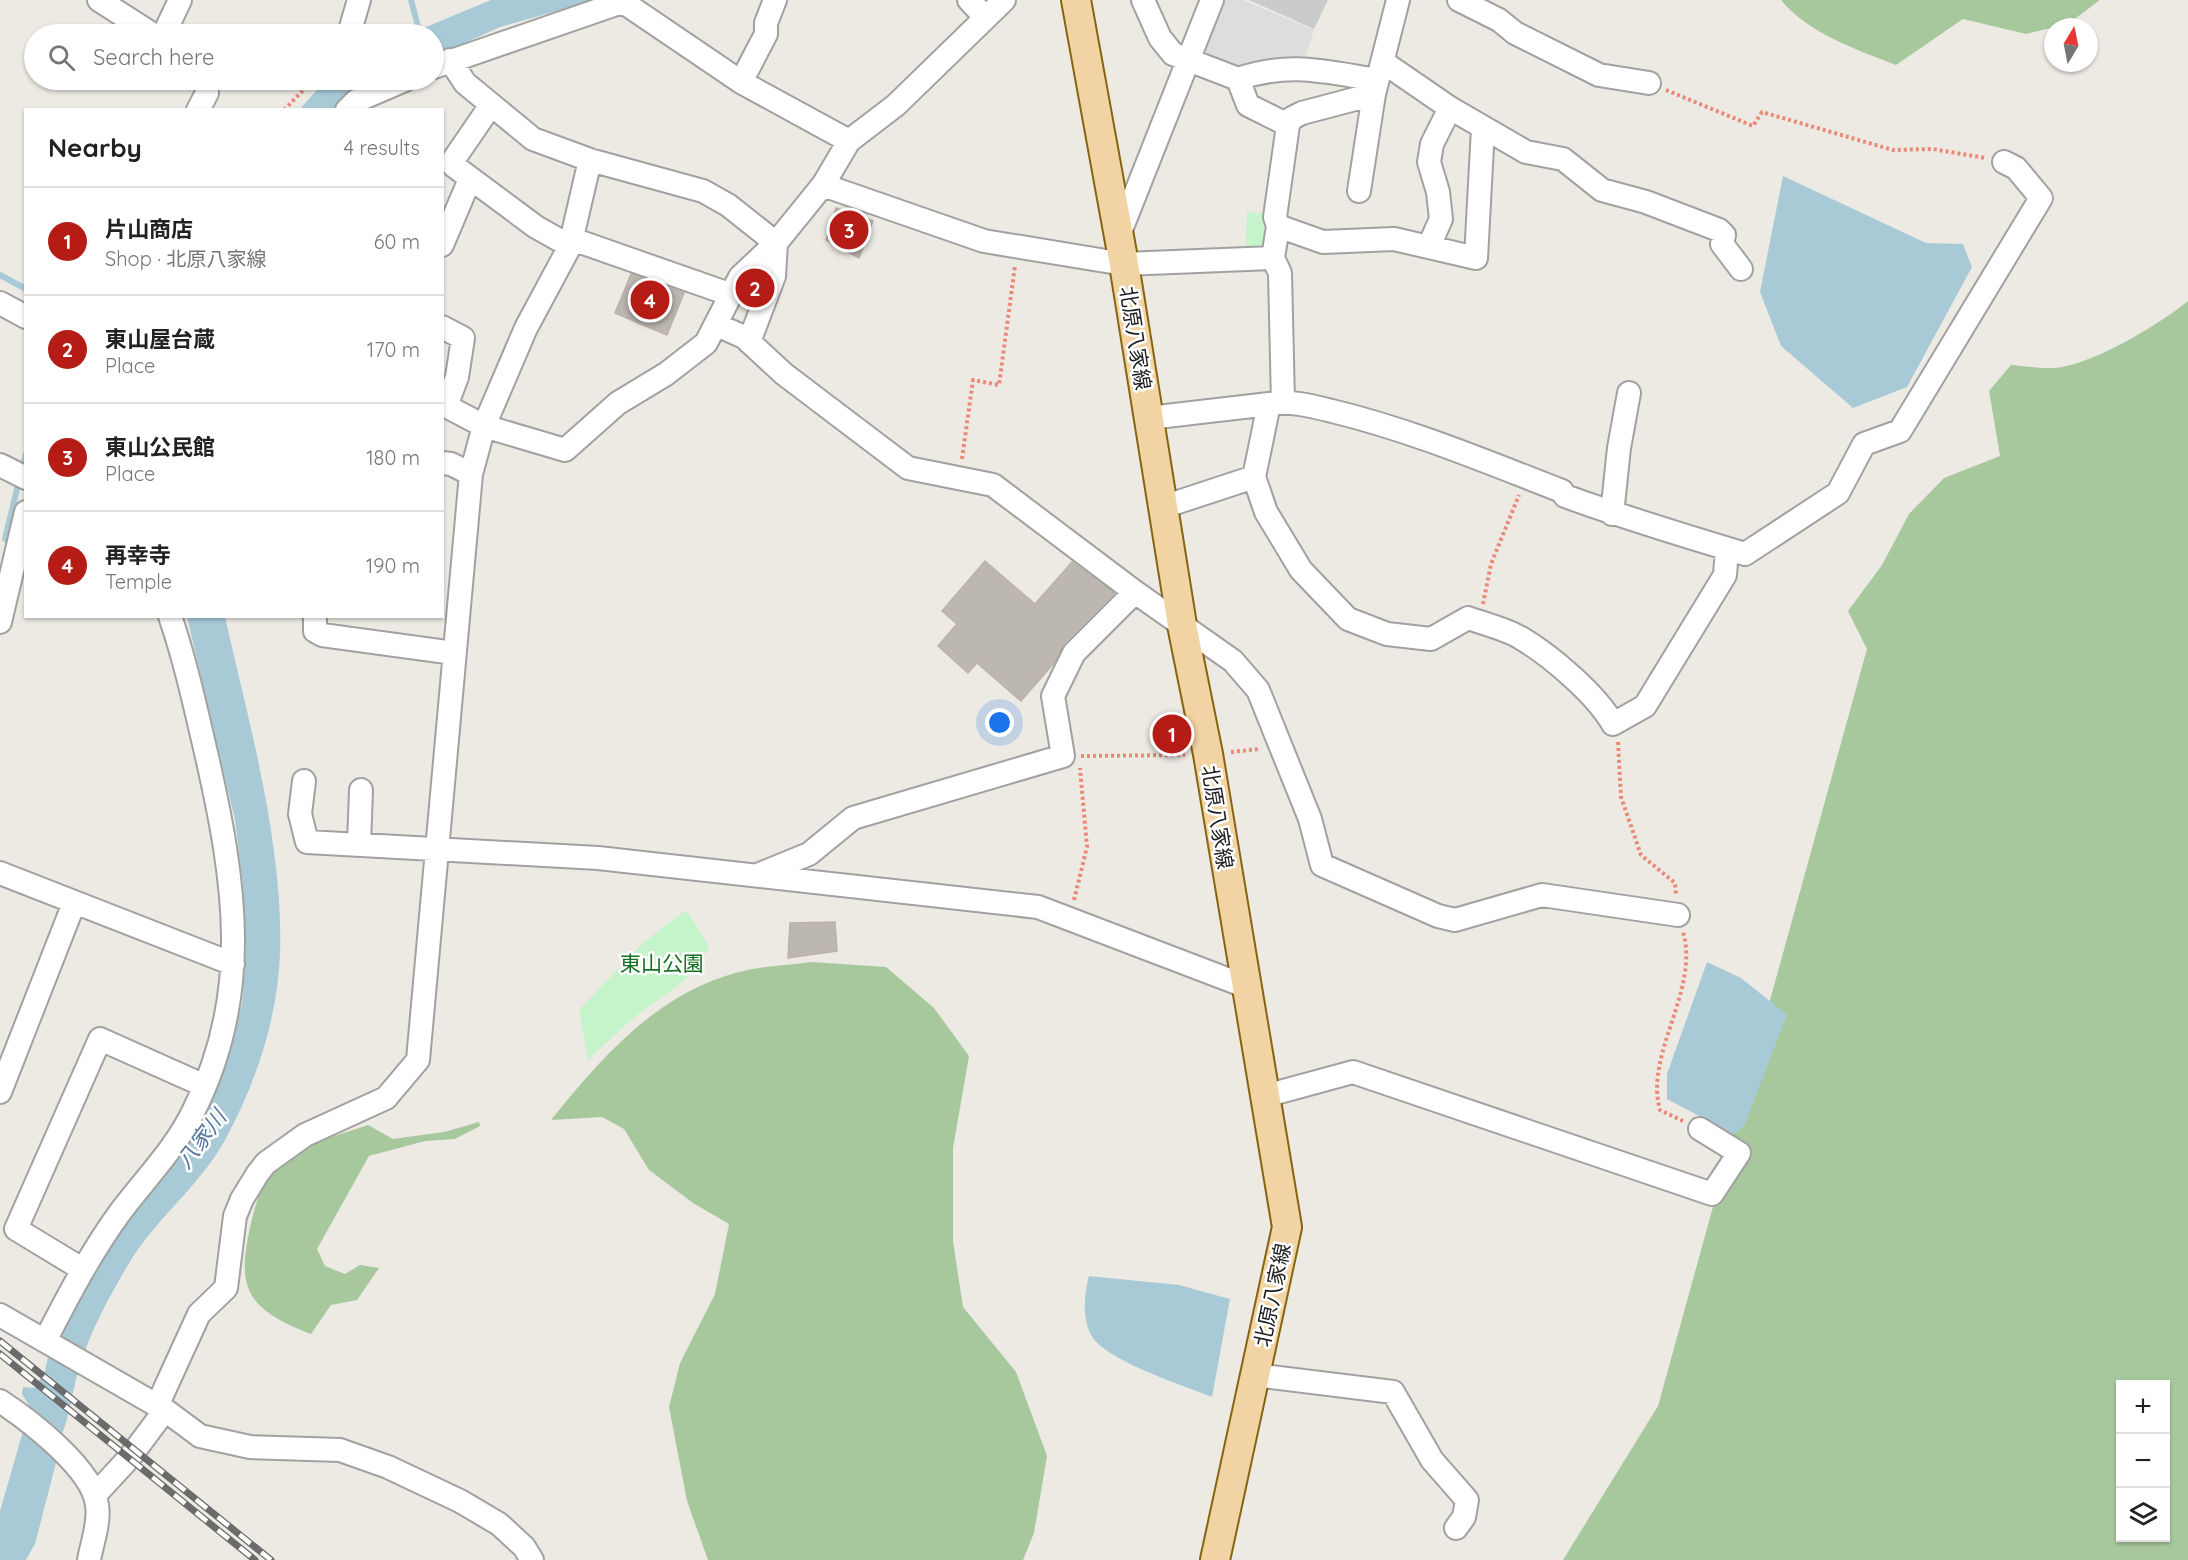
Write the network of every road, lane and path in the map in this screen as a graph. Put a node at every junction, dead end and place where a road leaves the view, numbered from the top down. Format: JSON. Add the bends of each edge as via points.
{"nodes":[{"id":1,"x":99,"y":0,"type":"edge"},
{"id":2,"x":180,"y":0,"type":"edge"},
{"id":3,"x":359,"y":0,"type":"edge"},
{"id":4,"x":775,"y":0,"type":"edge"},
{"id":5,"x":969,"y":0,"type":"edge"},
{"id":6,"x":1004,"y":0,"type":"edge"},
{"id":7,"x":1076,"y":0,"type":"edge"},
{"id":8,"x":1143,"y":0,"type":"edge"},
{"id":9,"x":1212,"y":0,"type":"edge"},
{"id":10,"x":1398,"y":0,"type":"edge"},
{"id":11,"x":1459,"y":0,"type":"edge"},
{"id":12,"x":621,"y":1,"type":"edge"},
{"id":13,"x":985,"y":16,"type":"junction"},
{"id":14,"x":136,"y":24,"type":"edge"},
{"id":15,"x":169,"y":24,"type":"edge"},
{"id":16,"x":352,"y":24,"type":"edge"},
{"id":17,"x":1189,"y":59,"type":"junction"},
{"id":18,"x":444,"y":62,"type":"edge"},
{"id":19,"x":444,"y":65,"type":"edge"},
{"id":20,"x":1238,"y":79,"type":"junction"},
{"id":21,"x":1378,"y":79,"type":"junction"},
{"id":22,"x":741,"y":82,"type":"junction"},
{"id":23,"x":1649,"y":83,"type":"joint"},
{"id":24,"x":207,"y":90,"type":"edge"},
{"id":25,"x":303,"y":90,"type":"edge"},
{"id":26,"x":382,"y":90,"type":"edge"},
{"id":27,"x":491,"y":105,"type":"junction"},
{"id":28,"x":199,"y":108,"type":"edge"},
{"id":29,"x":286,"y":108,"type":"edge"},
{"id":30,"x":349,"y":108,"type":"edge"},
{"id":31,"x":1450,"y":108,"type":"junction"},
{"id":32,"x":1288,"y":125,"type":"junction"},
{"id":33,"x":1483,"y":128,"type":"junction"},
{"id":34,"x":849,"y":141,"type":"junction"},
{"id":35,"x":590,"y":160,"type":"junction"},
{"id":36,"x":2004,"y":162,"type":"joint"},
{"id":37,"x":470,"y":179,"type":"junction"},
{"id":38,"x":823,"y":185,"type":"junction"},
{"id":39,"x":1359,"y":191,"type":"dead end"},
{"id":40,"x":1278,"y":226,"type":"junction"},
{"id":41,"x":1119,"y":235,"type":"junction"},
{"id":42,"x":444,"y":240,"type":"edge"},
{"id":43,"x":571,"y":243,"type":"junction"},
{"id":44,"x":776,"y":243,"type":"junction"},
{"id":45,"x":1429,"y":246,"type":"junction"},
{"id":46,"x":1018,"y":247,"type":"junction"},
{"id":47,"x":1273,"y":258,"type":"junction"},
{"id":48,"x":1124,"y":264,"type":"junction"},
{"id":49,"x":1741,"y":269,"type":"dead end"},
{"id":50,"x":729,"y":294,"type":"junction"},
{"id":51,"x":0,"y":303,"type":"edge"},
{"id":52,"x":24,"y":316,"type":"edge"},
{"id":53,"x":717,"y":325,"type":"junction"},
{"id":54,"x":444,"y":328,"type":"edge"},
{"id":55,"x":749,"y":342,"type":"junction"},
{"id":56,"x":1629,"y":393,"type":"dead end"},
{"id":57,"x":1276,"y":403,"type":"junction"},
{"id":58,"x":1149,"y":418,"type":"junction"},
{"id":59,"x":484,"y":426,"type":"junction"},
{"id":60,"x":444,"y":463,"type":"edge"},
{"id":61,"x":0,"y":465,"type":"edge"},
{"id":62,"x":471,"y":474,"type":"junction"},
{"id":63,"x":24,"y":477,"type":"edge"},
{"id":64,"x":1254,"y":477,"type":"junction"},
{"id":65,"x":1526,"y":477,"type":"junction"},
{"id":66,"x":959,"y":478,"type":"junction"},
{"id":67,"x":1163,"y":507,"type":"junction"},
{"id":68,"x":1612,"y":514,"type":"junction"},
{"id":69,"x":24,"y":520,"type":"edge"},
{"id":70,"x":1727,"y":549,"type":"junction"},
{"id":71,"x":1135,"y":591,"type":"junction"},
{"id":72,"x":171,"y":618,"type":"edge"},
{"id":73,"x":315,"y":618,"type":"edge"},
{"id":74,"x":0,"y":622,"type":"edge"},
{"id":75,"x":1479,"y":622,"type":"junction"},
{"id":76,"x":1182,"y":625,"type":"junction"},
{"id":77,"x":454,"y":653,"type":"junction"},
{"id":78,"x":1613,"y":724,"type":"junction"},
{"id":79,"x":1280,"y":746,"type":"junction"},
{"id":80,"x":1208,"y":754,"type":"junction"},
{"id":81,"x":1071,"y":756,"type":"junction"},
{"id":82,"x":304,"y":782,"type":"dead end"},
{"id":83,"x":361,"y":790,"type":"dead end"},
{"id":84,"x":359,"y":844,"type":"junction"},
{"id":85,"x":435,"y":847,"type":"junction"},
{"id":86,"x":0,"y":873,"type":"edge"},
{"id":87,"x":756,"y":876,"type":"junction"},
{"id":88,"x":74,"y":903,"type":"junction"},
{"id":89,"x":1678,"y":915,"type":"junction"},
{"id":90,"x":1069,"y":919,"type":"junction"},
{"id":91,"x":233,"y":964,"type":"junction"},
{"id":92,"x":1245,"y":986,"type":"junction"},
{"id":93,"x":205,"y":1086,"type":"junction"},
{"id":94,"x":0,"y":1092,"type":"edge"},
{"id":95,"x":1265,"y":1096,"type":"junction"},
{"id":96,"x":1700,"y":1129,"type":"joint"},
{"id":97,"x":82,"y":1269,"type":"junction"},
{"id":98,"x":0,"y":1316,"type":"edge"},
{"id":99,"x":45,"y":1341,"type":"junction"},
{"id":100,"x":1255,"y":1375,"type":"junction"},
{"id":101,"x":9,"y":1407,"type":"edge"},
{"id":102,"x":161,"y":1408,"type":"junction"},
{"id":103,"x":95,"y":1495,"type":"junction"},
{"id":104,"x":1456,"y":1528,"type":"dead end"},
{"id":105,"x":89,"y":1560,"type":"edge"},
{"id":106,"x":532,"y":1560,"type":"edge"},
{"id":107,"x":1215,"y":1560,"type":"edge"}],
"edges":[{"from":1,"to":14,"type":"street"},
{"from":2,"to":15,"type":"street"},
{"from":3,"to":16,"type":"street"},
{"from":4,"to":22,"type":"street","via":[[766,34]]},
{"from":5,"to":13,"type":"street"},
{"from":6,"to":13,"type":"street"},
{"from":7,"to":41,"type":"main road","name":"北原八家線"},
{"from":8,"to":17,"type":"street","via":[[1160,38],[1173,54]]},
{"from":9,"to":17,"type":"street"},
{"from":10,"to":21,"type":"street"},
{"from":11,"to":23,"type":"street","via":[[1599,75]]},
{"from":12,"to":18,"type":"street"},
{"from":12,"to":22,"type":"street"},
{"from":13,"to":34,"type":"street","via":[[896,105]]},
{"from":17,"to":20,"type":"street"},
{"from":17,"to":41,"type":"street"},
{"from":19,"to":27,"type":"street"},
{"from":20,"to":21,"type":"street","via":[[1279,68]]},
{"from":20,"to":32,"type":"street","via":[[1248,105]]},
{"from":21,"to":31,"type":"street"},
{"from":21,"to":32,"type":"street","via":[[1302,112]]},
{"from":21,"to":39,"type":"street"},
{"from":22,"to":34,"type":"street"},
{"from":23,"to":36,"type":"path","via":[[1753,126],[1762,112],[1893,150],[1933,149]]},
{"from":24,"to":28,"type":"street"},
{"from":25,"to":29,"type":"path"},
{"from":26,"to":30,"type":"street"},
{"from":27,"to":35,"type":"street","via":[[533,139]]},
{"from":27,"to":37,"type":"street","via":[[453,159],[454,166]]},
{"from":31,"to":33,"type":"street"},
{"from":31,"to":45,"type":"street","via":[[1432,144],[1429,162],[1441,219]]},
{"from":32,"to":40,"type":"street","via":[[1275,217]]},
{"from":33,"to":45,"type":"street","via":[[1476,258]]},
{"from":33,"to":49,"type":"street","via":[[1526,152],[1563,159],[1602,190],[1719,230],[1724,235],[1722,244]]},
{"from":34,"to":38,"type":"street"},
{"from":35,"to":43,"type":"street"},
{"from":35,"to":44,"type":"street","via":[[703,190]]},
{"from":36,"to":70,"type":"street","via":[[2016,168],[2041,198],[1900,432],[1864,444],[1838,493],[1745,554]]},
{"from":37,"to":42,"type":"street"},
{"from":37,"to":43,"type":"street","via":[[537,227]]},
{"from":38,"to":44,"type":"street"},
{"from":38,"to":46,"type":"street","via":[[984,241]]},
{"from":40,"to":45,"type":"street","via":[[1323,242],[1394,239]]},
{"from":40,"to":47,"type":"street"},
{"from":41,"to":48,"type":"main road","name":"北原八家線"},
{"from":43,"to":50,"type":"street"},
{"from":43,"to":59,"type":"street","via":[[525,327]]},
{"from":44,"to":50,"type":"street","via":[[740,277]]},
{"from":44,"to":55,"type":"street","via":[[774,276]]},
{"from":46,"to":48,"type":"street"},
{"from":46,"to":66,"type":"path","via":[[999,385],[973,380]]},
{"from":47,"to":48,"type":"street"},
{"from":47,"to":57,"type":"street","via":[[1280,273]]},
{"from":48,"to":58,"type":"main road","name":"北原八家線"},
{"from":50,"to":53,"type":"street"},
{"from":51,"to":52,"type":"street"},
{"from":53,"to":55,"type":"street"},
{"from":53,"to":59,"type":"street","via":[[706,343],[618,404],[565,450]]},
{"from":54,"to":59,"type":"street","via":[[463,338],[457,377],[446,406]]},
{"from":55,"to":66,"type":"street","via":[[784,374],[908,468]]},
{"from":56,"to":68,"type":"street"},
{"from":57,"to":58,"type":"street"},
{"from":57,"to":64,"type":"street"},
{"from":57,"to":65,"type":"street","via":[[1380,423]]},
{"from":58,"to":67,"type":"main road","name":"北原八家線"},
{"from":59,"to":62,"type":"street"},
{"from":60,"to":62,"type":"street"},
{"from":61,"to":63,"type":"street"},
{"from":62,"to":77,"type":"street"},
{"from":64,"to":67,"type":"street"},
{"from":64,"to":75,"type":"street","via":[[1266,512],[1301,570],[1348,619],[1387,634],[1431,639],[1468,618]]},
{"from":65,"to":68,"type":"street"},
{"from":65,"to":75,"type":"path","via":[[1491,564]]},
{"from":66,"to":71,"type":"street","via":[[993,484]]},
{"from":67,"to":76,"type":"main road","name":"北原八家線"},
{"from":68,"to":70,"type":"street"},
{"from":69,"to":74,"type":"street"},
{"from":70,"to":78,"type":"street","via":[[1725,575],[1645,706]]},
{"from":71,"to":76,"type":"street"},
{"from":71,"to":81,"type":"street","via":[[1074,653],[1053,696]]},
{"from":72,"to":91,"type":"street","via":[[184,657],[216,799],[232,890]]},
{"from":73,"to":77,"type":"street","via":[[315,631],[322,635]]},
{"from":75,"to":78,"type":"street","via":[[1520,637],[1563,670],[1608,714]]},
{"from":76,"to":79,"type":"street","via":[[1233,661],[1258,690]]},
{"from":76,"to":80,"type":"main road","name":"北原八家線"},
{"from":77,"to":85,"type":"street"},
{"from":78,"to":89,"type":"path","via":[[1619,745],[1621,797],[1641,855],[1675,883]]},
{"from":79,"to":80,"type":"path"},
{"from":79,"to":89,"type":"street","via":[[1310,819],[1322,865],[1438,916],[1455,920],[1542,895]]},
{"from":80,"to":81,"type":"path"},
{"from":80,"to":92,"type":"main road","name":"北原八家線"},
{"from":81,"to":87,"type":"street","via":[[854,818],[810,854]]},
{"from":81,"to":90,"type":"path","via":[[1087,846]]},
{"from":82,"to":84,"type":"street","via":[[300,814],[307,842]]},
{"from":83,"to":84,"type":"street"},
{"from":84,"to":85,"type":"street"},
{"from":85,"to":87,"type":"street","via":[[598,858]]},
{"from":85,"to":102,"type":"street","via":[[418,1060],[386,1098],[305,1135],[258,1173],[235,1216],[226,1288],[200,1314]]},
{"from":86,"to":88,"type":"street"},
{"from":87,"to":90,"type":"street","via":[[1038,907]]},
{"from":88,"to":91,"type":"street"},
{"from":88,"to":94,"type":"street"},
{"from":89,"to":96,"type":"path","via":[[1687,945],[1688,969],[1665,1043],[1656,1097],[1660,1110]]},
{"from":90,"to":92,"type":"street"},
{"from":91,"to":93,"type":"street","via":[[224,1035]]},
{"from":92,"to":95,"type":"main road","name":"北原八家線"},
{"from":93,"to":97,"type":"street","via":[[193,1113],[162,1161]]},
{"from":93,"to":97,"type":"street","via":[[100,1039],[16,1229]]},
{"from":95,"to":96,"type":"street","via":[[1353,1072],[1712,1194],[1739,1153]]},
{"from":95,"to":100,"type":"main road","name":"北原八家線","via":[[1287,1227]]},
{"from":97,"to":99,"type":"street"},
{"from":98,"to":99,"type":"street"},
{"from":99,"to":102,"type":"street"},
{"from":100,"to":104,"type":"street","via":[[1393,1392],[1432,1460],[1467,1500],[1464,1517]]},
{"from":100,"to":107,"type":"main road","name":"北原八家線"},
{"from":101,"to":103,"type":"street","via":[[61,1451]]},
{"from":102,"to":103,"type":"street","via":[[130,1456]]},
{"from":102,"to":106,"type":"street","via":[[200,1436],[223,1443],[340,1450],[388,1467],[499,1524]]},
{"from":103,"to":105,"type":"street","via":[[97,1517]]}]}
